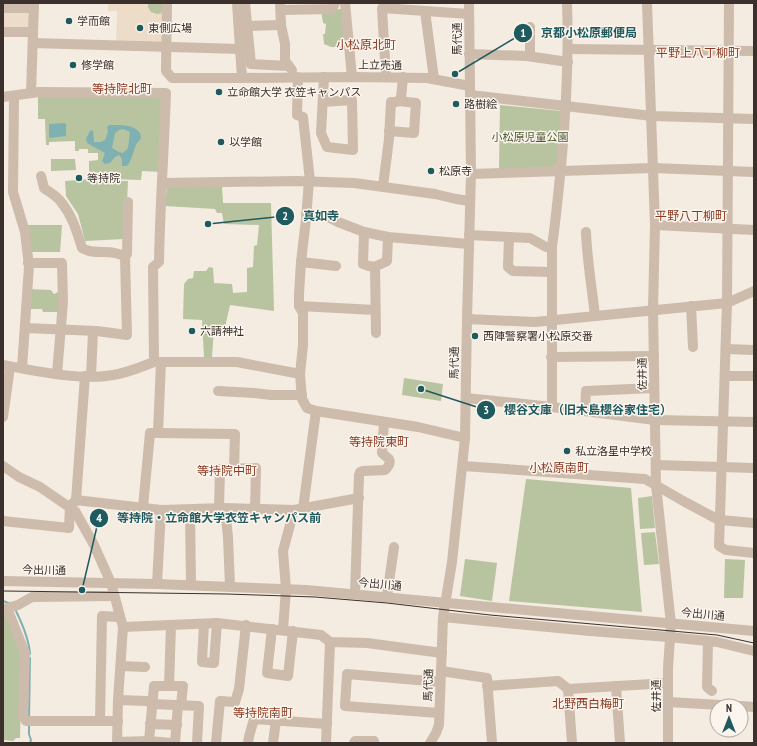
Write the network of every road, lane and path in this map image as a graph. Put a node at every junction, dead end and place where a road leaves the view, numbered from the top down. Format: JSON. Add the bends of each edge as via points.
{"nodes":[{"id":1,"x":167,"y":3,"type":"edge"},
{"id":2,"x":237,"y":3,"type":"edge"},
{"id":3,"x":245,"y":3,"type":"edge"},
{"id":4,"x":335,"y":3,"type":"edge"},
{"id":5,"x":345,"y":3,"type":"edge"},
{"id":6,"x":469,"y":3,"type":"edge"},
{"id":7,"x":567,"y":3,"type":"edge"},
{"id":8,"x":647,"y":3,"type":"edge"},
{"id":9,"x":729,"y":3,"type":"edge"},
{"id":10,"x":34,"y":5,"type":"edge"},
{"id":11,"x":280,"y":6,"type":"edge"},
{"id":12,"x":3,"y":8,"type":"edge"},
{"id":13,"x":425,"y":11,"type":"junction"},
{"id":14,"x":469,"y":14,"type":"junction"},
{"id":15,"x":281,"y":25,"type":"junction"},
{"id":16,"x":247,"y":26,"type":"junction"},
{"id":17,"x":530,"y":27,"type":"dead end"},
{"id":18,"x":3,"y":32,"type":"edge"},
{"id":19,"x":33,"y":32,"type":"junction"},
{"id":20,"x":33,"y":44,"type":"junction"},
{"id":21,"x":166,"y":47,"type":"junction"},
{"id":22,"x":240,"y":48,"type":"junction"},
{"id":23,"x":568,"y":49,"type":"junction"},
{"id":24,"x":648,"y":50,"type":"junction"},
{"id":25,"x":730,"y":51,"type":"junction"},
{"id":26,"x":754,"y":51,"type":"edge"},
{"id":27,"x":469,"y":54,"type":"junction"},
{"id":28,"x":530,"y":56,"type":"junction"},
{"id":29,"x":568,"y":62,"type":"junction"},
{"id":30,"x":289,"y":66,"type":"junction"},
{"id":31,"x":294,"y":77,"type":"junction"},
{"id":32,"x":324,"y":77,"type":"junction"},
{"id":33,"x":352,"y":77,"type":"junction"},
{"id":34,"x":386,"y":77,"type":"junction"},
{"id":35,"x":402,"y":77,"type":"junction"},
{"id":36,"x":172,"y":78,"type":"junction"},
{"id":37,"x":242,"y":78,"type":"junction"},
{"id":38,"x":434,"y":79,"type":"junction"},
{"id":39,"x":470,"y":91,"type":"junction"},
{"id":40,"x":32,"y":93,"type":"junction"},
{"id":41,"x":166,"y":93,"type":"junction"},
{"id":42,"x":14,"y":96,"type":"junction"},
{"id":43,"x":3,"y":97,"type":"edge"},
{"id":44,"x":399,"y":101,"type":"junction"},
{"id":45,"x":323,"y":102,"type":"junction"},
{"id":46,"x":566,"y":105,"type":"junction"},
{"id":47,"x":652,"y":116,"type":"junction"},
{"id":48,"x":729,"y":118,"type":"junction"},
{"id":49,"x":754,"y":119,"type":"edge"},
{"id":50,"x":389,"y":131,"type":"junction"},
{"id":51,"x":653,"y":168,"type":"junction"},
{"id":52,"x":560,"y":171,"type":"junction"},
{"id":53,"x":729,"y":171,"type":"junction"},
{"id":54,"x":754,"y":172,"type":"edge"},
{"id":55,"x":471,"y":174,"type":"junction"},
{"id":56,"x":41,"y":176,"type":"dead end"},
{"id":57,"x":309,"y":181,"type":"junction"},
{"id":58,"x":163,"y":183,"type":"junction"},
{"id":59,"x":383,"y":186,"type":"junction"},
{"id":60,"x":470,"y":201,"type":"junction"},
{"id":61,"x":128,"y":202,"type":"dead end"},
{"id":62,"x":306,"y":214,"type":"junction"},
{"id":63,"x":656,"y":225,"type":"junction"},
{"id":64,"x":728,"y":229,"type":"junction"},
{"id":65,"x":754,"y":230,"type":"edge"},
{"id":66,"x":364,"y":232,"type":"junction"},
{"id":67,"x":586,"y":232,"type":"dead end"},
{"id":68,"x":388,"y":237,"type":"junction"},
{"id":69,"x":509,"y":238,"type":"junction"},
{"id":70,"x":469,"y":240,"type":"junction"},
{"id":71,"x":552,"y":247,"type":"junction"},
{"id":72,"x":125,"y":257,"type":"junction"},
{"id":73,"x":301,"y":262,"type":"junction"},
{"id":74,"x":28,"y":263,"type":"junction"},
{"id":75,"x":336,"y":266,"type":"dead end"},
{"id":76,"x":375,"y":267,"type":"junction"},
{"id":77,"x":552,"y":272,"type":"junction"},
{"id":78,"x":754,"y":291,"type":"edge"},
{"id":79,"x":727,"y":302,"type":"junction"},
{"id":80,"x":691,"y":306,"type":"junction"},
{"id":81,"x":653,"y":309,"type":"junction"},
{"id":82,"x":301,"y":310,"type":"junction"},
{"id":83,"x":375,"y":310,"type":"junction"},
{"id":84,"x":595,"y":316,"type":"junction"},
{"id":85,"x":467,"y":319,"type":"junction"},
{"id":86,"x":551,"y":320,"type":"junction"},
{"id":87,"x":25,"y":328,"type":"junction"},
{"id":88,"x":61,"y":329,"type":"junction"},
{"id":89,"x":93,"y":331,"type":"junction"},
{"id":90,"x":376,"y":333,"type":"dead end"},
{"id":91,"x":693,"y":347,"type":"dead end"},
{"id":92,"x":726,"y":349,"type":"junction"},
{"id":93,"x":754,"y":350,"type":"edge"},
{"id":94,"x":654,"y":356,"type":"junction"},
{"id":95,"x":551,"y":357,"type":"junction"},
{"id":96,"x":157,"y":362,"type":"junction"},
{"id":97,"x":7,"y":366,"type":"edge"},
{"id":98,"x":22,"y":368,"type":"junction"},
{"id":99,"x":57,"y":374,"type":"junction"},
{"id":100,"x":300,"y":374,"type":"junction"},
{"id":101,"x":88,"y":376,"type":"junction"},
{"id":102,"x":725,"y":376,"type":"junction"},
{"id":103,"x":754,"y":376,"type":"edge"},
{"id":104,"x":654,"y":388,"type":"junction"},
{"id":105,"x":218,"y":391,"type":"dead end"},
{"id":106,"x":302,"y":395,"type":"junction"},
{"id":107,"x":466,"y":398,"type":"junction"},
{"id":108,"x":552,"y":407,"type":"junction"},
{"id":109,"x":316,"y":411,"type":"junction"},
{"id":110,"x":585,"y":411,"type":"junction"},
{"id":111,"x":3,"y":417,"type":"edge"},
{"id":112,"x":655,"y":420,"type":"junction"},
{"id":113,"x":724,"y":421,"type":"junction"},
{"id":114,"x":384,"y":422,"type":"junction"},
{"id":115,"x":754,"y":422,"type":"edge"},
{"id":116,"x":158,"y":433,"type":"junction"},
{"id":117,"x":465,"y":438,"type":"junction"},
{"id":118,"x":656,"y":465,"type":"junction"},
{"id":119,"x":3,"y":466,"type":"edge"},
{"id":120,"x":463,"y":466,"type":"junction"},
{"id":121,"x":722,"y":467,"type":"junction"},
{"id":122,"x":754,"y":468,"type":"edge"},
{"id":123,"x":234,"y":469,"type":"junction"},
{"id":124,"x":656,"y":485,"type":"junction"},
{"id":125,"x":359,"y":498,"type":"junction"},
{"id":126,"x":73,"y":503,"type":"junction"},
{"id":127,"x":144,"y":507,"type":"junction"},
{"id":128,"x":222,"y":508,"type":"junction"},
{"id":129,"x":255,"y":508,"type":"junction"},
{"id":130,"x":299,"y":509,"type":"junction"},
{"id":131,"x":161,"y":510,"type":"junction"},
{"id":132,"x":190,"y":510,"type":"junction"},
{"id":133,"x":720,"y":520,"type":"junction"},
{"id":134,"x":3,"y":521,"type":"edge"},
{"id":135,"x":754,"y":524,"type":"edge"},
{"id":136,"x":394,"y":547,"type":"dead end"},
{"id":137,"x":754,"y":553,"type":"edge"},
{"id":138,"x":3,"y":581,"type":"edge"},
{"id":139,"x":110,"y":583,"type":"junction"},
{"id":140,"x":157,"y":584,"type":"junction"},
{"id":141,"x":191,"y":585,"type":"junction"},
{"id":142,"x":230,"y":586,"type":"junction"},
{"id":143,"x":286,"y":589,"type":"junction"},
{"id":144,"x":355,"y":594,"type":"junction"},
{"id":145,"x":114,"y":596,"type":"junction"},
{"id":146,"x":387,"y":596,"type":"junction"},
{"id":147,"x":445,"y":602,"type":"junction"},
{"id":148,"x":10,"y":606,"type":"edge"},
{"id":149,"x":443,"y":617,"type":"junction"},
{"id":150,"x":121,"y":622,"type":"junction"},
{"id":151,"x":217,"y":623,"type":"junction"},
{"id":152,"x":204,"y":624,"type":"junction"},
{"id":153,"x":670,"y":624,"type":"junction"},
{"id":154,"x":171,"y":625,"type":"junction"},
{"id":155,"x":246,"y":625,"type":"junction"},
{"id":156,"x":272,"y":629,"type":"junction"},
{"id":157,"x":283,"y":630,"type":"junction"},
{"id":158,"x":293,"y":631,"type":"junction"},
{"id":159,"x":754,"y":631,"type":"edge"},
{"id":160,"x":669,"y":637,"type":"junction"},
{"id":161,"x":708,"y":641,"type":"junction"},
{"id":162,"x":330,"y":642,"type":"junction"},
{"id":163,"x":754,"y":651,"type":"edge"},
{"id":164,"x":442,"y":652,"type":"junction"},
{"id":165,"x":121,"y":666,"type":"junction"},
{"id":166,"x":145,"y":667,"type":"dead end"},
{"id":167,"x":441,"y":671,"type":"junction"},
{"id":168,"x":440,"y":682,"type":"junction"},
{"id":169,"x":668,"y":683,"type":"junction"},
{"id":170,"x":169,"y":686,"type":"junction"},
{"id":171,"x":487,"y":686,"type":"junction"},
{"id":172,"x":616,"y":686,"type":"junction"},
{"id":173,"x":568,"y":689,"type":"junction"},
{"id":174,"x":712,"y":691,"type":"dead end"},
{"id":175,"x":118,"y":700,"type":"junction"},
{"id":176,"x":668,"y":702,"type":"junction"},
{"id":177,"x":152,"y":704,"type":"junction"},
{"id":178,"x":709,"y":704,"type":"edge"},
{"id":179,"x":180,"y":705,"type":"junction"},
{"id":180,"x":439,"y":714,"type":"junction"},
{"id":181,"x":100,"y":720,"type":"junction"},
{"id":182,"x":276,"y":720,"type":"junction"},
{"id":183,"x":118,"y":721,"type":"junction"},
{"id":184,"x":150,"y":724,"type":"junction"},
{"id":185,"x":327,"y":724,"type":"junction"},
{"id":186,"x":177,"y":726,"type":"junction"},
{"id":187,"x":374,"y":740,"type":"dead end"},
{"id":188,"x":149,"y":741,"type":"junction"},
{"id":189,"x":432,"y":741,"type":"edge"},
{"id":190,"x":117,"y":743,"type":"edge"},
{"id":191,"x":172,"y":743,"type":"edge"},
{"id":192,"x":176,"y":743,"type":"edge"},
{"id":193,"x":197,"y":743,"type":"edge"},
{"id":194,"x":216,"y":743,"type":"edge"},
{"id":195,"x":248,"y":743,"type":"edge"},
{"id":196,"x":273,"y":743,"type":"edge"},
{"id":197,"x":326,"y":743,"type":"edge"},
{"id":198,"x":354,"y":743,"type":"edge"},
{"id":199,"x":492,"y":743,"type":"edge"},
{"id":200,"x":572,"y":743,"type":"edge"},
{"id":201,"x":620,"y":743,"type":"edge"},
{"id":202,"x":668,"y":743,"type":"edge"}],
"edges":[{"from":1,"to":21,"type":"street"},
{"from":2,"to":22,"type":"street"},
{"from":3,"to":16,"type":"street"},
{"from":4,"to":11,"type":"street","via":[[332,9]]},
{"from":5,"to":33,"type":"street"},
{"from":6,"to":14,"type":"street","name":"馬代通"},
{"from":7,"to":23,"type":"street"},
{"from":8,"to":24,"type":"street","name":"佐井通"},
{"from":9,"to":25,"type":"street"},
{"from":10,"to":12,"type":"street"},
{"from":10,"to":19,"type":"street"},
{"from":11,"to":15,"type":"street"},
{"from":13,"to":14,"type":"street"},
{"from":13,"to":34,"type":"street","via":[[382,8]]},
{"from":13,"to":38,"type":"street"},
{"from":14,"to":27,"type":"street","name":"馬代通"},
{"from":15,"to":16,"type":"street"},
{"from":15,"to":30,"type":"street","via":[[285,61]]},
{"from":16,"to":30,"type":"street","via":[[251,64]]},
{"from":17,"to":28,"type":"street"},
{"from":18,"to":19,"type":"street"},
{"from":19,"to":20,"type":"street"},
{"from":20,"to":21,"type":"street"},
{"from":20,"to":40,"type":"street"},
{"from":21,"to":22,"type":"street"},
{"from":21,"to":36,"type":"street","via":[[166,70]]},
{"from":22,"to":37,"type":"street"},
{"from":23,"to":24,"type":"street"},
{"from":23,"to":29,"type":"street"},
{"from":24,"to":25,"type":"street"},
{"from":24,"to":47,"type":"street","name":"佐井通"},
{"from":25,"to":26,"type":"street"},
{"from":25,"to":48,"type":"street"},
{"from":27,"to":28,"type":"street"},
{"from":27,"to":39,"type":"street","name":"馬代通"},
{"from":28,"to":29,"type":"street"},
{"from":29,"to":46,"type":"street"},
{"from":30,"to":31,"type":"street"},
{"from":31,"to":32,"type":"street","name":"上立売通"},
{"from":31,"to":37,"type":"street","name":"上立売通"},
{"from":31,"to":57,"type":"street","via":[[297,115],[303,117]]},
{"from":32,"to":33,"type":"street","name":"上立売通"},
{"from":32,"to":45,"type":"street"},
{"from":33,"to":34,"type":"street","name":"上立売通"},
{"from":34,"to":35,"type":"street","name":"上立売通"},
{"from":35,"to":38,"type":"street","name":"上立売通"},
{"from":35,"to":44,"type":"street"},
{"from":36,"to":37,"type":"street","name":"上立売通"},
{"from":36,"to":41,"type":"street"},
{"from":38,"to":39,"type":"street","name":"上立売通"},
{"from":39,"to":46,"type":"street","name":"上立売通"},
{"from":39,"to":55,"type":"street","name":"馬代通"},
{"from":40,"to":41,"type":"street"},
{"from":40,"to":42,"type":"street"},
{"from":41,"to":58,"type":"street"},
{"from":42,"to":43,"type":"street"},
{"from":42,"to":74,"type":"street","via":[[13,192],[25,232]]},
{"from":44,"to":50,"type":"street","via":[[391,102]]},
{"from":44,"to":50,"type":"street","via":[[416,103],[414,133]]},
{"from":45,"to":45,"type":"street","via":[[352,100],[352,150],[327,147],[321,133]]},
{"from":46,"to":47,"type":"street","name":"上立売通"},
{"from":46,"to":52,"type":"street"},
{"from":47,"to":48,"type":"street","name":"上立売通"},
{"from":47,"to":51,"type":"street","name":"佐井通"},
{"from":48,"to":49,"type":"street","name":"上立売通"},
{"from":48,"to":53,"type":"street"},
{"from":50,"to":59,"type":"street"},
{"from":51,"to":52,"type":"street"},
{"from":51,"to":53,"type":"street"},
{"from":51,"to":63,"type":"street","name":"佐井通"},
{"from":52,"to":55,"type":"street"},
{"from":52,"to":71,"type":"street"},
{"from":53,"to":54,"type":"street"},
{"from":53,"to":64,"type":"street"},
{"from":55,"to":60,"type":"street","name":"馬代通"},
{"from":56,"to":72,"type":"street","via":[[44,188],[60,200],[67,210],[82,248]]},
{"from":57,"to":58,"type":"street"},
{"from":57,"to":59,"type":"street","via":[[354,182]]},
{"from":57,"to":62,"type":"street"},
{"from":58,"to":96,"type":"street","via":[[159,262],[153,267]]},
{"from":59,"to":60,"type":"street"},
{"from":60,"to":70,"type":"street","name":"馬代通"},
{"from":61,"to":72,"type":"street"},
{"from":62,"to":66,"type":"street","via":[[328,217]]},
{"from":62,"to":73,"type":"street"},
{"from":63,"to":64,"type":"street"},
{"from":63,"to":81,"type":"street","name":"佐井通"},
{"from":64,"to":65,"type":"street"},
{"from":64,"to":79,"type":"street"},
{"from":66,"to":68,"type":"street"},
{"from":66,"to":76,"type":"street","via":[[362,264]]},
{"from":67,"to":84,"type":"street","via":[[587,262]]},
{"from":68,"to":70,"type":"street"},
{"from":68,"to":76,"type":"street","via":[[387,261]]},
{"from":69,"to":70,"type":"street"},
{"from":69,"to":71,"type":"street","via":[[530,238],[546,247]]},
{"from":69,"to":77,"type":"street","via":[[509,269]]},
{"from":70,"to":85,"type":"street","name":"馬代通"},
{"from":71,"to":77,"type":"street"},
{"from":72,"to":89,"type":"street","via":[[127,335]]},
{"from":73,"to":75,"type":"street"},
{"from":73,"to":82,"type":"street"},
{"from":74,"to":87,"type":"street"},
{"from":74,"to":88,"type":"street","via":[[62,263]]},
{"from":76,"to":83,"type":"street"},
{"from":77,"to":86,"type":"street"},
{"from":78,"to":79,"type":"street"},
{"from":79,"to":80,"type":"street"},
{"from":79,"to":92,"type":"street"},
{"from":80,"to":81,"type":"street"},
{"from":80,"to":91,"type":"street"},
{"from":81,"to":84,"type":"street"},
{"from":81,"to":94,"type":"street","name":"佐井通"},
{"from":82,"to":83,"type":"street"},
{"from":82,"to":100,"type":"street","via":[[303,339]]},
{"from":83,"to":90,"type":"street"},
{"from":84,"to":86,"type":"street"},
{"from":85,"to":86,"type":"street","via":[[535,322]]},
{"from":85,"to":107,"type":"street","name":"馬代通"},
{"from":86,"to":95,"type":"street"},
{"from":87,"to":88,"type":"street"},
{"from":87,"to":98,"type":"street"},
{"from":88,"to":89,"type":"street"},
{"from":88,"to":99,"type":"street"},
{"from":89,"to":101,"type":"street"},
{"from":92,"to":93,"type":"street"},
{"from":92,"to":102,"type":"street"},
{"from":94,"to":95,"type":"street"},
{"from":94,"to":104,"type":"street","name":"佐井通"},
{"from":95,"to":108,"type":"street"},
{"from":96,"to":100,"type":"street","via":[[237,362]]},
{"from":96,"to":101,"type":"street","via":[[113,375]]},
{"from":96,"to":116,"type":"street"},
{"from":97,"to":98,"type":"street"},
{"from":97,"to":111,"type":"street"},
{"from":98,"to":99,"type":"street"},
{"from":99,"to":101,"type":"street"},
{"from":100,"to":106,"type":"street"},
{"from":101,"to":126,"type":"street"},
{"from":102,"to":103,"type":"street"},
{"from":102,"to":113,"type":"street"},
{"from":104,"to":110,"type":"street","via":[[586,391]]},
{"from":104,"to":112,"type":"street","name":"佐井通"},
{"from":105,"to":106,"type":"street","via":[[271,396]]},
{"from":106,"to":109,"type":"street","via":[[307,408]]},
{"from":107,"to":108,"type":"street"},
{"from":107,"to":117,"type":"street","name":"馬代通"},
{"from":108,"to":110,"type":"street"},
{"from":109,"to":114,"type":"street"},
{"from":109,"to":130,"type":"street"},
{"from":110,"to":112,"type":"street"},
{"from":112,"to":113,"type":"street"},
{"from":112,"to":118,"type":"street","name":"佐井通"},
{"from":113,"to":115,"type":"street"},
{"from":113,"to":121,"type":"street"},
{"from":114,"to":117,"type":"street"},
{"from":114,"to":125,"type":"street","via":[[382,453],[389,459],[390,464],[385,470],[360,472]]},
{"from":116,"to":123,"type":"street","via":[[235,434]]},
{"from":116,"to":127,"type":"street","via":[[150,433]]},
{"from":117,"to":120,"type":"street","name":"馬代通"},
{"from":118,"to":121,"type":"street"},
{"from":118,"to":124,"type":"street","name":"佐井通"},
{"from":119,"to":126,"type":"street","via":[[19,477]]},
{"from":120,"to":124,"type":"street","via":[[645,479]]},
{"from":120,"to":147,"type":"street","name":"馬代通"},
{"from":121,"to":122,"type":"street"},
{"from":121,"to":133,"type":"street"},
{"from":123,"to":128,"type":"street","via":[[220,469]]},
{"from":123,"to":129,"type":"street","via":[[256,468]]},
{"from":124,"to":133,"type":"street"},
{"from":124,"to":153,"type":"street","name":"佐井通"},
{"from":125,"to":130,"type":"street"},
{"from":125,"to":144,"type":"street"},
{"from":126,"to":127,"type":"street"},
{"from":126,"to":134,"type":"street","via":[[69,528]]},
{"from":126,"to":139,"type":"street"},
{"from":127,"to":131,"type":"street"},
{"from":128,"to":129,"type":"street"},
{"from":128,"to":132,"type":"street"},
{"from":128,"to":142,"type":"street","via":[[228,537]]},
{"from":129,"to":130,"type":"street"},
{"from":130,"to":143,"type":"street","via":[[283,551]]},
{"from":131,"to":132,"type":"street"},
{"from":131,"to":140,"type":"street"},
{"from":132,"to":141,"type":"street"},
{"from":133,"to":135,"type":"street"},
{"from":133,"to":137,"type":"street","via":[[719,546],[726,550]]},
{"from":136,"to":146,"type":"street"},
{"from":138,"to":139,"type":"street","name":"今出川通"},
{"from":139,"to":140,"type":"street","name":"今出川通"},
{"from":139,"to":145,"type":"street"},
{"from":140,"to":141,"type":"street","name":"今出川通"},
{"from":141,"to":142,"type":"street","name":"今出川通"},
{"from":142,"to":143,"type":"street","name":"今出川通"},
{"from":143,"to":144,"type":"street","name":"今出川通"},
{"from":143,"to":157,"type":"street"},
{"from":144,"to":146,"type":"street","name":"今出川通"},
{"from":145,"to":148,"type":"street","via":[[32,597]]},
{"from":145,"to":150,"type":"street"},
{"from":146,"to":147,"type":"street","name":"今出川通"},
{"from":147,"to":149,"type":"street","name":"馬代通"},
{"from":147,"to":153,"type":"street","name":"今出川通"},
{"from":148,"to":181,"type":"street","via":[[25,653],[23,716],[29,721]]},
{"from":149,"to":160,"type":"street"},
{"from":149,"to":164,"type":"street","name":"馬代通"},
{"from":150,"to":154,"type":"street"},
{"from":150,"to":165,"type":"street"},
{"from":150,"to":181,"type":"street","via":[[102,616]]},
{"from":151,"to":152,"type":"street"},
{"from":151,"to":152,"type":"street","via":[[214,663],[202,662]]},
{"from":151,"to":155,"type":"street"},
{"from":152,"to":154,"type":"street"},
{"from":153,"to":159,"type":"street","name":"今出川通"},
{"from":153,"to":160,"type":"street","name":"佐井通"},
{"from":154,"to":170,"type":"street"},
{"from":155,"to":156,"type":"street"},
{"from":155,"to":194,"type":"street","via":[[239,689],[235,702],[220,701]]},
{"from":156,"to":157,"type":"street"},
{"from":156,"to":158,"type":"street","via":[[267,673],[288,676]]},
{"from":157,"to":158,"type":"street"},
{"from":158,"to":162,"type":"street","via":[[321,635]]},
{"from":160,"to":161,"type":"street"},
{"from":160,"to":169,"type":"street","name":"佐井通"},
{"from":161,"to":163,"type":"street"},
{"from":161,"to":174,"type":"street","via":[[707,687]]},
{"from":162,"to":164,"type":"street","via":[[367,643]]},
{"from":162,"to":185,"type":"street"},
{"from":164,"to":167,"type":"street","name":"馬代通"},
{"from":165,"to":166,"type":"street"},
{"from":165,"to":175,"type":"street"},
{"from":167,"to":168,"type":"street","name":"馬代通"},
{"from":167,"to":171,"type":"street","via":[[487,678]]},
{"from":168,"to":180,"type":"street","name":"馬代通"},
{"from":168,"to":180,"type":"street","via":[[347,674],[345,706]]},
{"from":169,"to":172,"type":"street"},
{"from":169,"to":176,"type":"street","name":"佐井通"},
{"from":170,"to":177,"type":"street","via":[[154,686]]},
{"from":170,"to":179,"type":"street","via":[[183,686]]},
{"from":171,"to":173,"type":"street","via":[[558,681]]},
{"from":171,"to":199,"type":"street"},
{"from":172,"to":173,"type":"street"},
{"from":172,"to":201,"type":"street"},
{"from":173,"to":200,"type":"street"},
{"from":175,"to":177,"type":"street","via":[[147,701]]},
{"from":175,"to":183,"type":"street"},
{"from":176,"to":178,"type":"street"},
{"from":176,"to":202,"type":"street","name":"佐井通"},
{"from":177,"to":179,"type":"street"},
{"from":177,"to":184,"type":"street"},
{"from":179,"to":186,"type":"street"},
{"from":179,"to":193,"type":"street","via":[[199,706]]},
{"from":180,"to":189,"type":"street","name":"馬代通","via":[[439,725]]},
{"from":181,"to":183,"type":"street"},
{"from":182,"to":185,"type":"street"},
{"from":182,"to":195,"type":"street","via":[[254,719]]},
{"from":182,"to":196,"type":"street"},
{"from":183,"to":190,"type":"street"},
{"from":184,"to":186,"type":"street"},
{"from":184,"to":188,"type":"street"},
{"from":185,"to":197,"type":"street"},
{"from":186,"to":192,"type":"street"},
{"from":187,"to":198,"type":"street"},
{"from":188,"to":190,"type":"street"},
{"from":188,"to":191,"type":"street"}]}
